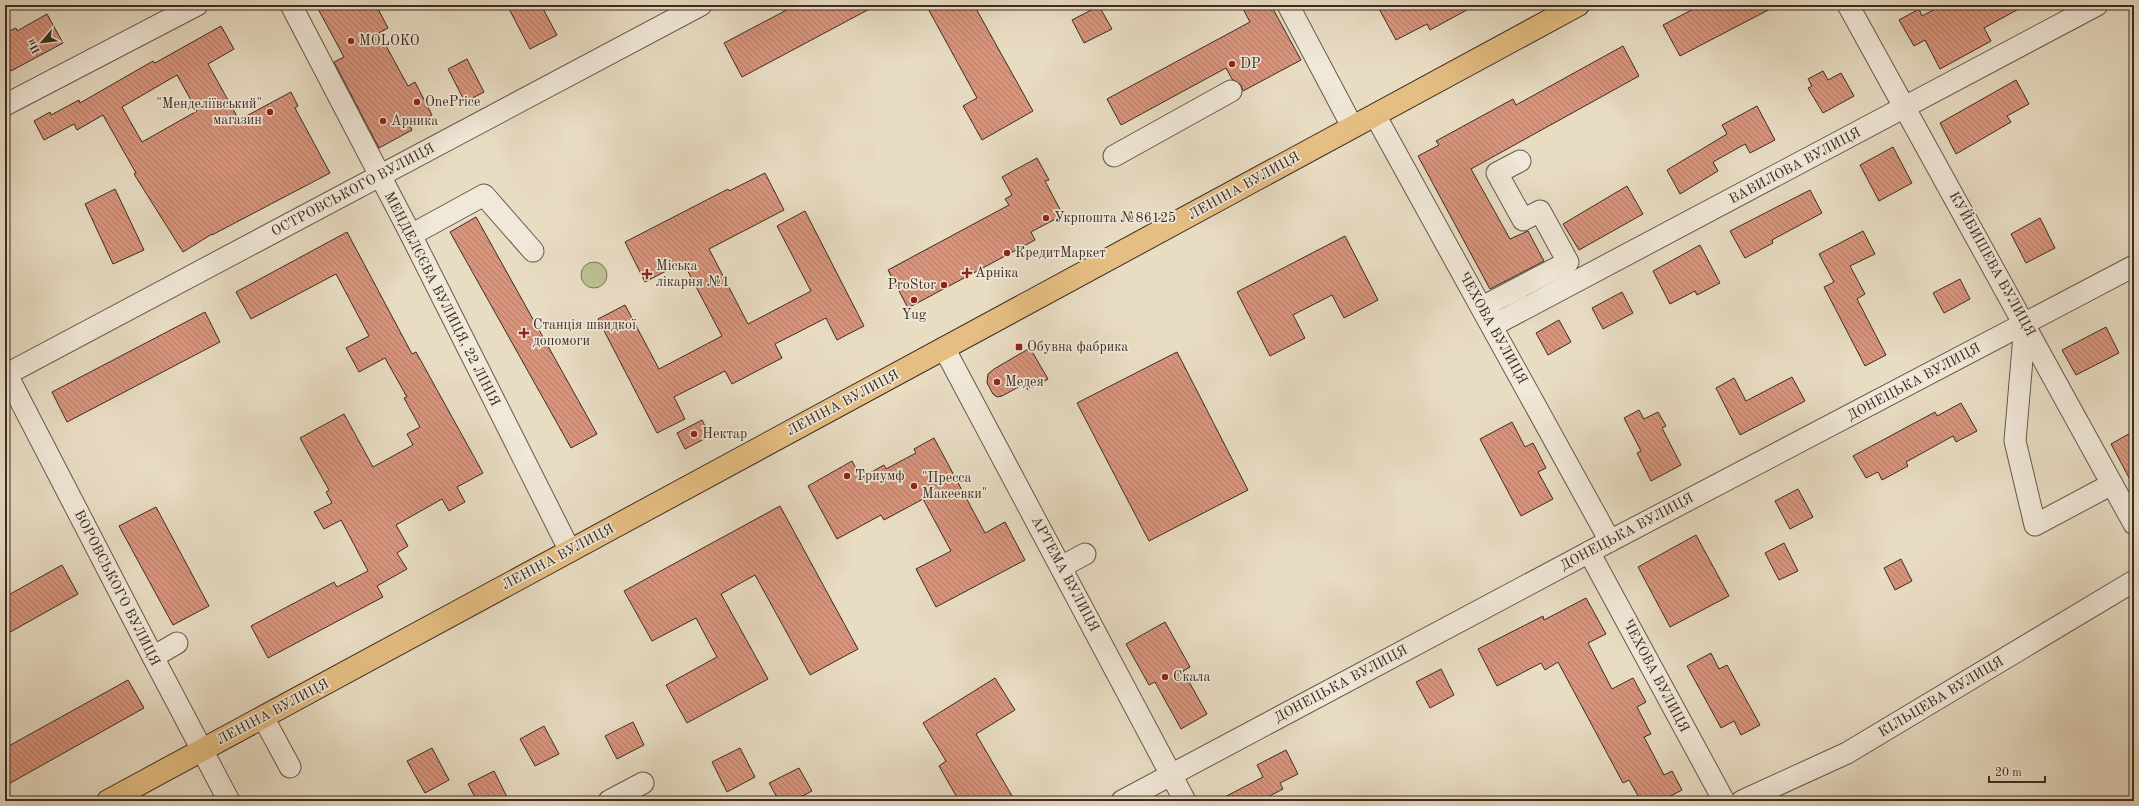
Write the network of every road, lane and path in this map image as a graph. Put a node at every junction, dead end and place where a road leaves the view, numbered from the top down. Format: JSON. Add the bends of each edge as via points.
{"nodes":[{"id":1,"x":197,"y":5,"type":"edge"},
{"id":2,"x":291,"y":5,"type":"edge"},
{"id":3,"x":700,"y":5,"type":"edge"},
{"id":4,"x":1288,"y":5,"type":"edge"},
{"id":5,"x":1578,"y":5,"type":"edge"},
{"id":6,"x":1848,"y":5,"type":"edge"},
{"id":7,"x":2097,"y":5,"type":"edge"},
{"id":8,"x":1231,"y":91,"type":"dead end"},
{"id":9,"x":5,"y":105,"type":"edge"},
{"id":10,"x":1906,"y":108,"type":"junction"},
{"id":11,"x":1375,"y":115,"type":"junction"},
{"id":12,"x":1352,"y":126,"type":"junction"},
{"id":13,"x":1114,"y":156,"type":"dead end"},
{"id":14,"x":1520,"y":161,"type":"dead end"},
{"id":15,"x":379,"y":176,"type":"junction"},
{"id":16,"x":411,"y":235,"type":"junction"},
{"id":17,"x":533,"y":251,"type":"dead end"},
{"id":18,"x":2134,"y":266,"type":"edge"},
{"id":19,"x":2025,"y":324,"type":"junction"},
{"id":20,"x":1492,"y":326,"type":"junction"},
{"id":21,"x":944,"y":348,"type":"junction"},
{"id":22,"x":6,"y":373,"type":"edge"},
{"id":23,"x":2112,"y":484,"type":"junction"},
{"id":24,"x":2134,"y":524,"type":"edge"},
{"id":25,"x":1610,"y":541,"type":"junction"},
{"id":26,"x":570,"y":551,"type":"junction"},
{"id":27,"x":1589,"y":552,"type":"junction"},
{"id":28,"x":1085,"y":554,"type":"dead end"},
{"id":29,"x":1061,"y":567,"type":"junction"},
{"id":30,"x":2134,"y":582,"type":"edge"},
{"id":31,"x":177,"y":643,"type":"dead end"},
{"id":32,"x":153,"y":657,"type":"junction"},
{"id":33,"x":263,"y":717,"type":"junction"},
{"id":34,"x":202,"y":750,"type":"junction"},
{"id":35,"x":290,"y":768,"type":"dead end"},
{"id":36,"x":1171,"y":774,"type":"junction"},
{"id":37,"x":643,"y":783,"type":"dead end"},
{"id":38,"x":108,"y":801,"type":"edge"},
{"id":39,"x":229,"y":801,"type":"edge"},
{"id":40,"x":609,"y":801,"type":"edge"},
{"id":41,"x":1122,"y":801,"type":"edge"},
{"id":42,"x":1185,"y":801,"type":"edge"},
{"id":43,"x":1724,"y":801,"type":"edge"},
{"id":44,"x":1742,"y":801,"type":"edge"}],
"edges":[{"from":1,"to":9,"type":"street"},
{"from":2,"to":15,"type":"street","name":"МЕНДЕЛЄЄВА ВУЛИЦЯ, 22 ЛІНІЯ"},
{"from":3,"to":15,"type":"street","name":"ОСТРОВСЬКОГО ВУЛИЦЯ"},
{"from":4,"to":12,"type":"street"},
{"from":5,"to":11,"type":"main road","name":"ЛЕНІНА ВУЛИЦЯ"},
{"from":6,"to":10,"type":"street","name":"КУЙБИШЕВА ВУЛИЦЯ"},
{"from":7,"to":10,"type":"street","name":"ВАВИЛОВА ВУЛИЦЯ"},
{"from":8,"to":13,"type":"street"},
{"from":10,"to":19,"type":"street","name":"КУЙБИШЕВА ВУЛИЦЯ"},
{"from":10,"to":20,"type":"street","name":"ВАВИЛОВА ВУЛИЦЯ"},
{"from":11,"to":12,"type":"main road","name":"ЛЕНІНА ВУЛИЦЯ"},
{"from":11,"to":20,"type":"street","name":"ЧЕХОВА ВУЛИЦЯ"},
{"from":12,"to":21,"type":"main road","name":"ЛЕНІНА ВУЛИЦЯ"},
{"from":14,"to":20,"type":"street","via":[[1498,173],[1523,220],[1540,211],[1568,262],[1488,304]]},
{"from":15,"to":16,"type":"street","name":"МЕНДЕЛЄЄВА ВУЛИЦЯ, 22 ЛІНІЯ"},
{"from":15,"to":22,"type":"street","name":"ОСТРОВСЬКОГО ВУЛИЦЯ"},
{"from":16,"to":17,"type":"street","via":[[484,195]]},
{"from":16,"to":26,"type":"street","name":"МЕНДЕЛЄЄВА ВУЛИЦЯ, 22 ЛІНІЯ"},
{"from":18,"to":19,"type":"street","name":"ДОНЕЦЬКА ВУЛИЦЯ"},
{"from":19,"to":23,"type":"street","name":"КУЙБИШЕВА ВУЛИЦЯ"},
{"from":19,"to":23,"type":"street","via":[[2015,441],[2035,525]]},
{"from":19,"to":25,"type":"street","name":"ДОНЕЦЬКА ВУЛИЦЯ"},
{"from":20,"to":25,"type":"street","name":"ЧЕХОВА ВУЛИЦЯ"},
{"from":21,"to":26,"type":"main road","name":"ЛЕНІНА ВУЛИЦЯ"},
{"from":21,"to":29,"type":"street","name":"АРТЕМА ВУЛИЦЯ"},
{"from":22,"to":32,"type":"street","name":"ВОРОВСЬКОГО ВУЛИЦЯ"},
{"from":23,"to":24,"type":"street","name":"КУЙБИШЕВА ВУЛИЦЯ"},
{"from":25,"to":27,"type":"street","name":"ДОНЕЦЬКА ВУЛИЦЯ"},
{"from":26,"to":33,"type":"main road","name":"ЛЕНІНА ВУЛИЦЯ"},
{"from":27,"to":36,"type":"street","name":"ДОНЕЦЬКА ВУЛИЦЯ"},
{"from":27,"to":43,"type":"street","name":"ЧЕХОВА ВУЛИЦЯ"},
{"from":28,"to":29,"type":"street"},
{"from":29,"to":36,"type":"street","name":"АРТЕМА ВУЛИЦЯ"},
{"from":30,"to":44,"type":"street","name":"КІЛЬЦЕВА ВУЛИЦЯ","via":[[1847,753]]},
{"from":31,"to":32,"type":"street"},
{"from":32,"to":34,"type":"street","name":"ВОРОВСЬКОГО ВУЛИЦЯ"},
{"from":33,"to":34,"type":"main road","name":"ЛЕНІНА ВУЛИЦЯ"},
{"from":33,"to":35,"type":"street"},
{"from":34,"to":38,"type":"main road","name":"ЛЕНІНА ВУЛИЦЯ"},
{"from":34,"to":39,"type":"street","name":"ВОРОВСЬКОГО ВУЛИЦЯ"},
{"from":36,"to":41,"type":"street","name":"ДОНЕЦЬКА ВУЛИЦЯ"},
{"from":36,"to":42,"type":"street","name":"АРТЕМА ВУЛИЦЯ"},
{"from":37,"to":40,"type":"street"}]}
